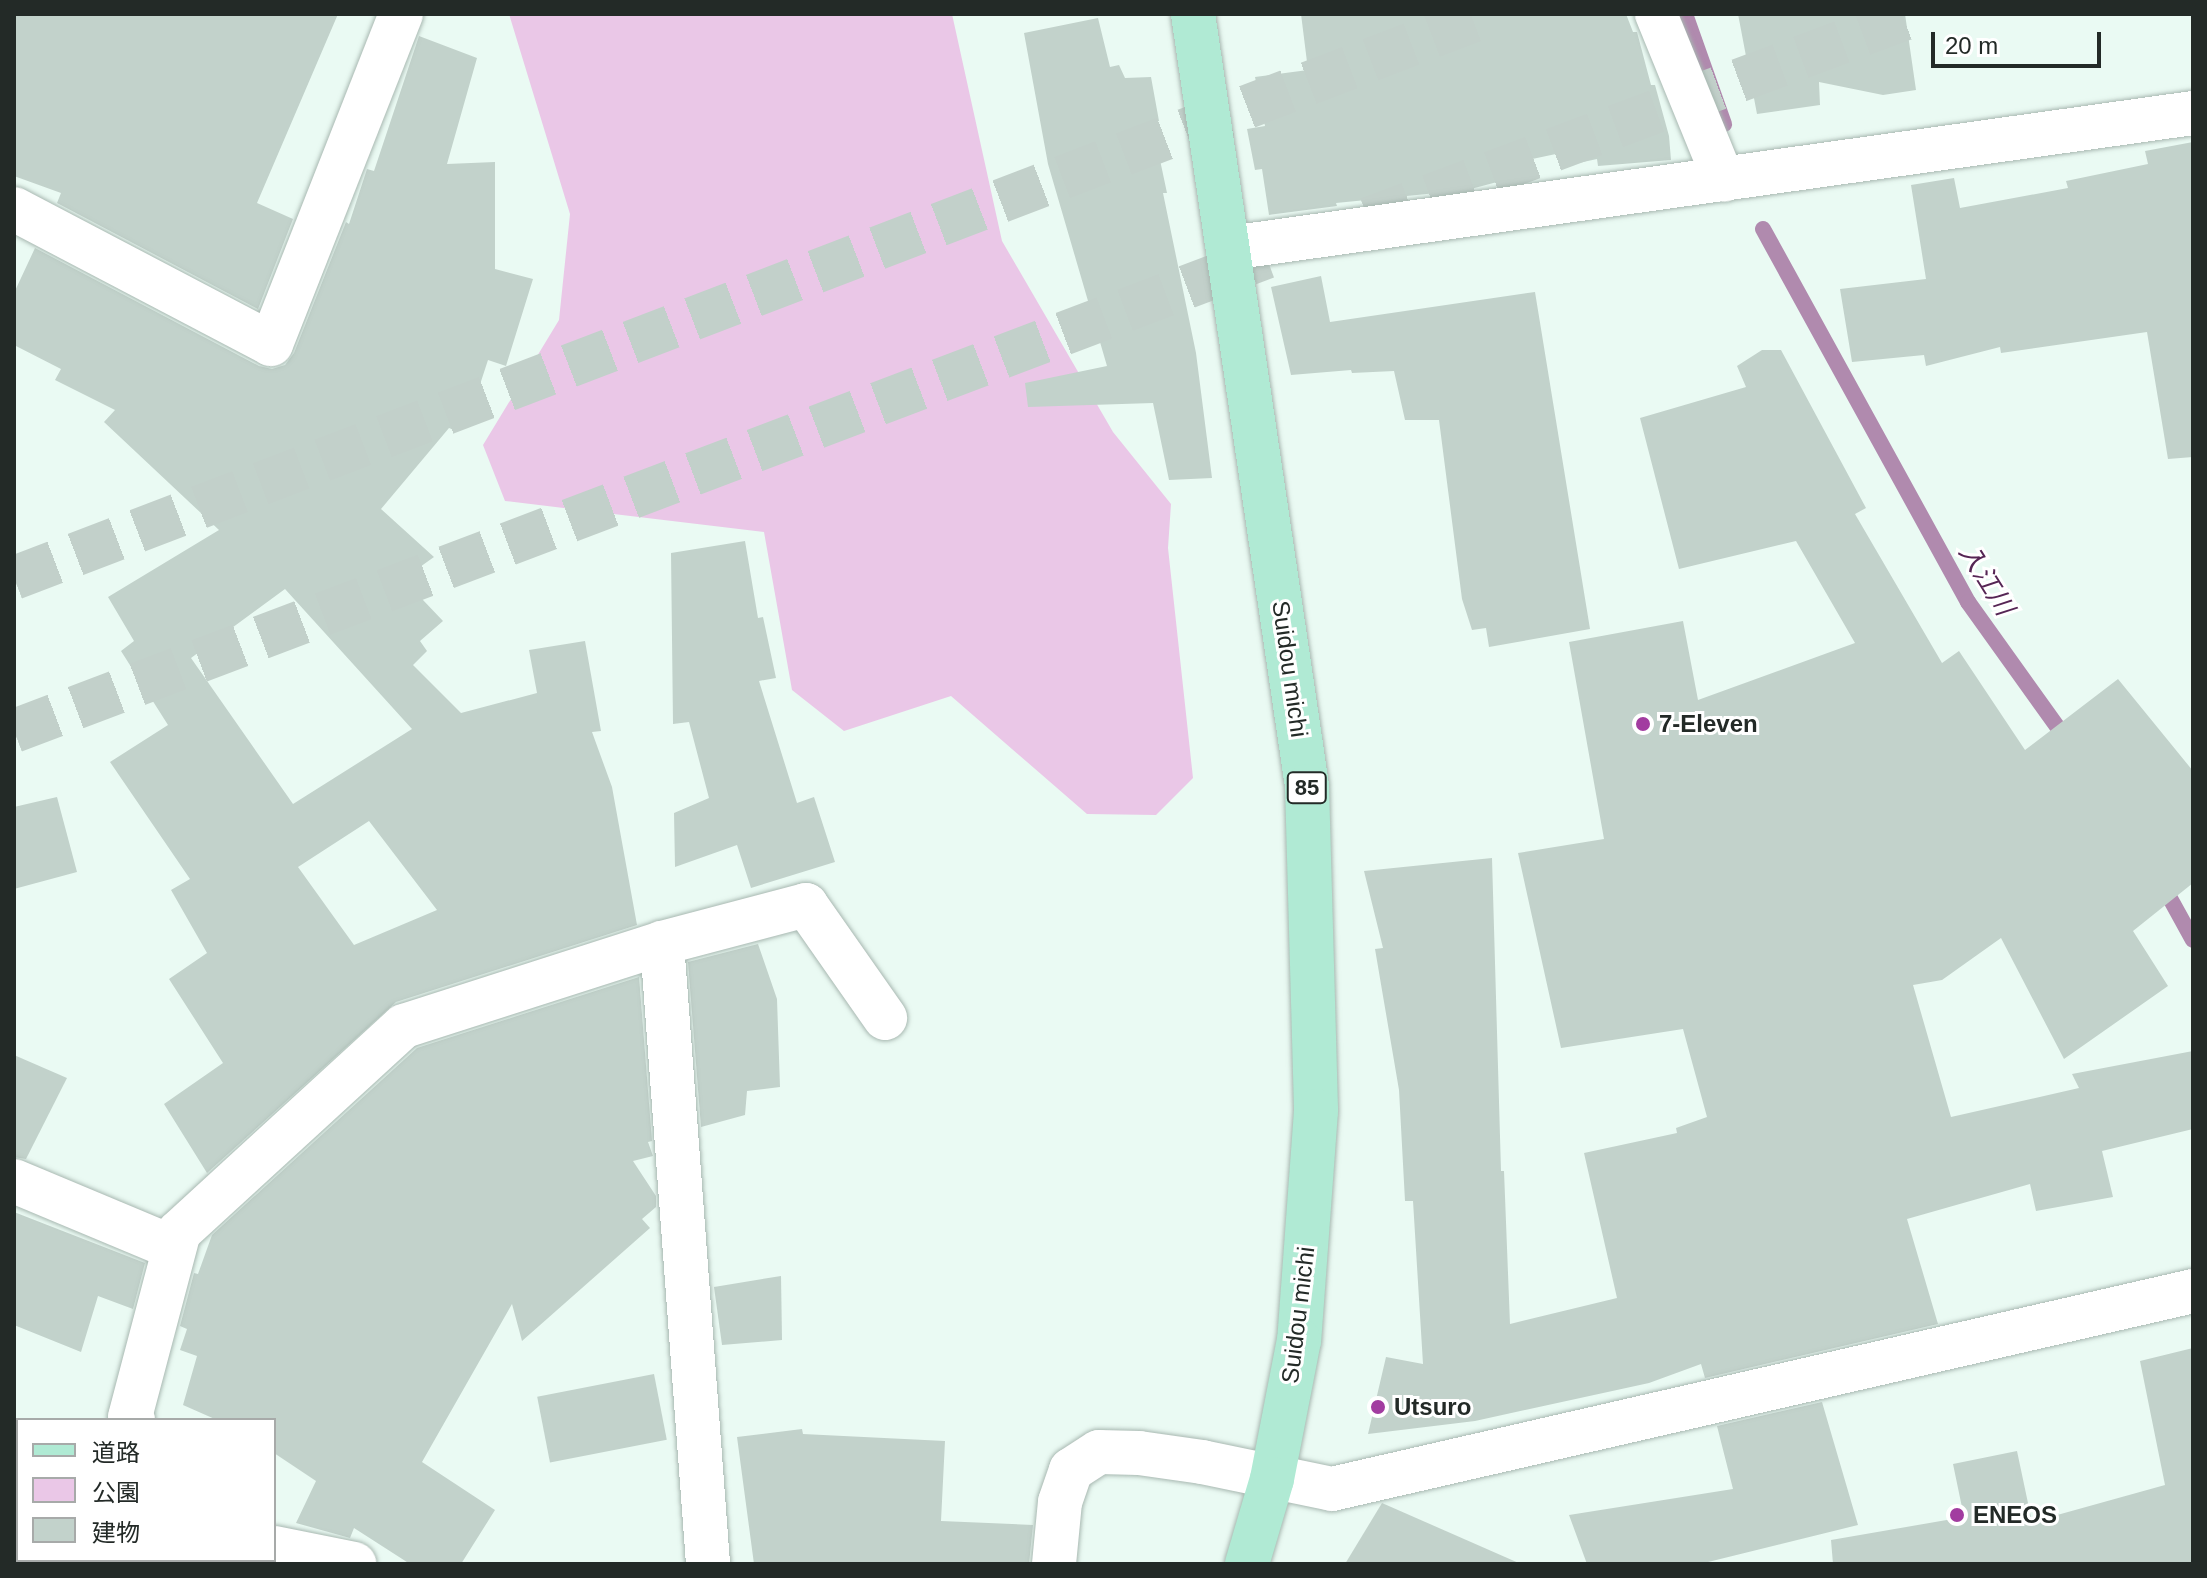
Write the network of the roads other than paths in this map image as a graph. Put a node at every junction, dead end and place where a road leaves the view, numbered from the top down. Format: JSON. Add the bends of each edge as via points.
{"nodes":[{"id":1,"x":401,"y":14,"type":"edge"},
{"id":2,"x":1193,"y":14,"type":"edge"},
{"id":3,"x":1656,"y":14,"type":"edge"},
{"id":4,"x":2193,"y":113,"type":"edge"},
{"id":5,"x":1724,"y":181,"type":"junction"},
{"id":6,"x":14,"y":209,"type":"edge"},
{"id":7,"x":1230,"y":248,"type":"junction"},
{"id":8,"x":662,"y":943,"type":"junction"},
{"id":9,"x":885,"y":1018,"type":"dead end"},
{"id":10,"x":14,"y":1181,"type":"edge"},
{"id":11,"x":174,"y":1248,"type":"junction"},
{"id":12,"x":2193,"y":1291,"type":"edge"},
{"id":13,"x":131,"y":1418,"type":"edge"},
{"id":14,"x":1272,"y":1479,"type":"junction"},
{"id":15,"x":276,"y":1553,"type":"edge"},
{"id":16,"x":354,"y":1564,"type":"edge"},
{"id":17,"x":708,"y":1564,"type":"edge"},
{"id":18,"x":1054,"y":1564,"type":"edge"},
{"id":19,"x":1247,"y":1564,"type":"edge"}],
"edges":[{"from":1,"to":6,"type":"street","via":[[271,344]]},
{"from":2,"to":7,"type":"main road","name":"Suidou michi","number":"85"},
{"from":3,"to":5,"type":"street"},
{"from":4,"to":5,"type":"street"},
{"from":5,"to":7,"type":"street"},
{"from":7,"to":14,"type":"main road","name":"Suidou michi","number":"85","via":[[1307,786],[1316,1111],[1299,1340]]},
{"from":8,"to":9,"type":"street","via":[[806,905]]},
{"from":8,"to":11,"type":"street","via":[[404,1026],[179,1232]]},
{"from":8,"to":17,"type":"street"},
{"from":10,"to":11,"type":"street"},
{"from":11,"to":13,"type":"street"},
{"from":12,"to":14,"type":"street","via":[[1332,1489]]},
{"from":14,"to":18,"type":"street","via":[[1139,1453],[1099,1452],[1071,1470],[1060,1502]]},
{"from":14,"to":19,"type":"main road","name":"Suidou michi","number":"85"},
{"from":15,"to":16,"type":"street"}]}
